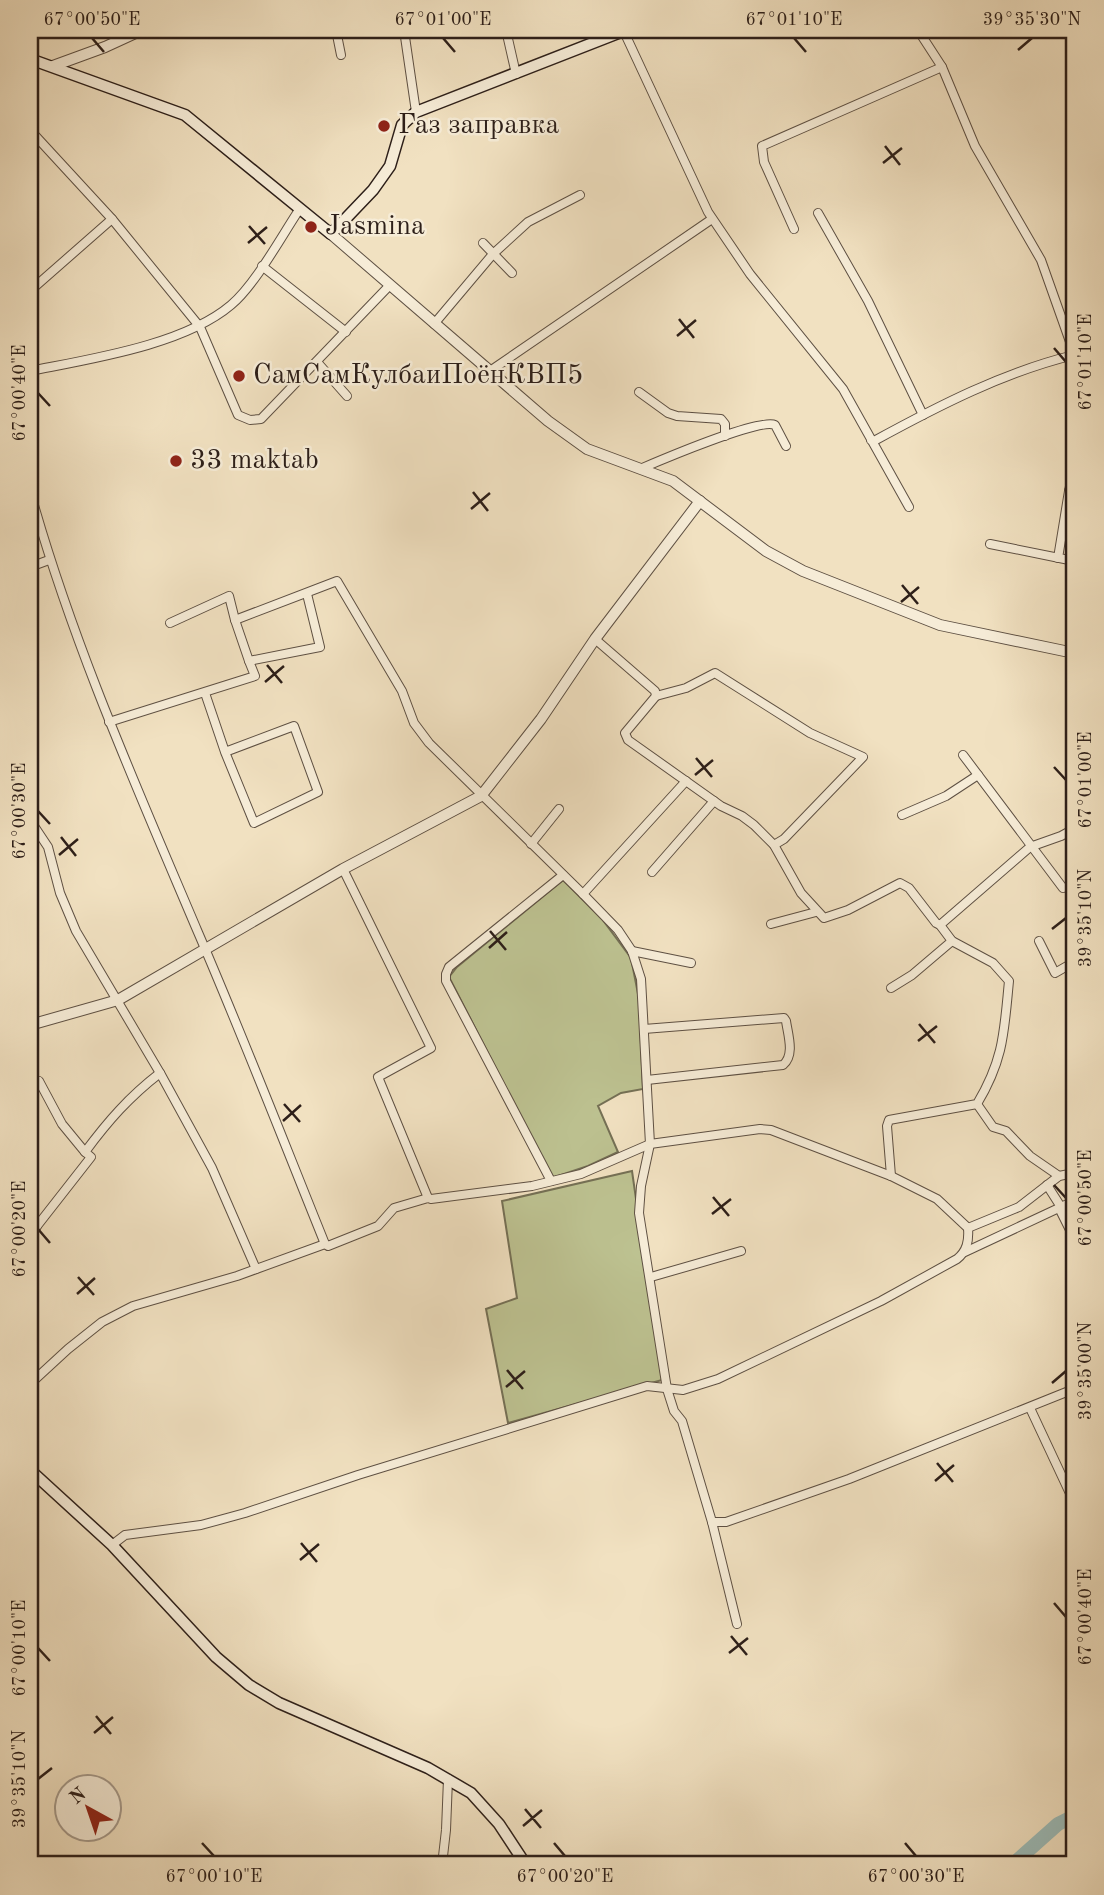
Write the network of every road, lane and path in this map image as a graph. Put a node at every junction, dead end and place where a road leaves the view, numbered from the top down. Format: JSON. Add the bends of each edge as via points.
{"nodes":[{"id":1,"x":142,"y":30,"type":"edge"},
{"id":2,"x":336,"y":30,"type":"edge"},
{"id":3,"x":404,"y":30,"type":"edge"},
{"id":4,"x":506,"y":30,"type":"edge"},
{"id":5,"x":626,"y":30,"type":"edge"},
{"id":6,"x":918,"y":30,"type":"edge"},
{"id":7,"x":341,"y":55,"type":"dead end"},
{"id":8,"x":30,"y":59,"type":"edge"},
{"id":9,"x":53,"y":66,"type":"junction"},
{"id":10,"x":942,"y":67,"type":"junction"},
{"id":11,"x":516,"y":74,"type":"junction"},
{"id":12,"x":416,"y":112,"type":"junction"},
{"id":13,"x":30,"y":130,"type":"edge"},
{"id":14,"x":580,"y":195,"type":"dead end"},
{"id":15,"x":299,"y":210,"type":"junction"},
{"id":16,"x":818,"y":213,"type":"dead end"},
{"id":17,"x":112,"y":219,"type":"junction"},
{"id":18,"x":712,"y":219,"type":"junction"},
{"id":19,"x":794,"y":229,"type":"dead end"},
{"id":20,"x":331,"y":234,"type":"junction"},
{"id":21,"x":482,"y":243,"type":"dead end"},
{"id":22,"x":494,"y":254,"type":"junction"},
{"id":23,"x":262,"y":267,"type":"junction"},
{"id":24,"x":512,"y":273,"type":"dead end"},
{"id":25,"x":389,"y":286,"type":"junction"},
{"id":26,"x":30,"y":292,"type":"edge"},
{"id":27,"x":433,"y":324,"type":"junction"},
{"id":28,"x":200,"y":327,"type":"junction"},
{"id":29,"x":346,"y":332,"type":"junction"},
{"id":30,"x":1074,"y":354,"type":"edge"},
{"id":31,"x":317,"y":362,"type":"junction"},
{"id":32,"x":30,"y":371,"type":"edge"},
{"id":33,"x":490,"y":371,"type":"junction"},
{"id":34,"x":639,"y":392,"type":"dead end"},
{"id":35,"x":347,"y":396,"type":"dead end"},
{"id":36,"x":923,"y":415,"type":"junction"},
{"id":37,"x":725,"y":436,"type":"junction"},
{"id":38,"x":871,"y":440,"type":"junction"},
{"id":39,"x":786,"y":446,"type":"dead end"},
{"id":40,"x":640,"y":468,"type":"junction"},
{"id":41,"x":1074,"y":468,"type":"edge"},
{"id":42,"x":30,"y":491,"type":"edge"},
{"id":43,"x":1072,"y":491,"type":"edge"},
{"id":44,"x":700,"y":501,"type":"junction"},
{"id":45,"x":909,"y":507,"type":"dead end"},
{"id":46,"x":990,"y":544,"type":"dead end"},
{"id":47,"x":1058,"y":558,"type":"junction"},
{"id":48,"x":49,"y":560,"type":"junction"},
{"id":49,"x":1074,"y":561,"type":"edge"},
{"id":50,"x":30,"y":568,"type":"edge"},
{"id":51,"x":307,"y":594,"type":"junction"},
{"id":52,"x":235,"y":620,"type":"junction"},
{"id":53,"x":170,"y":623,"type":"dead end"},
{"id":54,"x":595,"y":639,"type":"junction"},
{"id":55,"x":1074,"y":653,"type":"edge"},
{"id":56,"x":249,"y":661,"type":"junction"},
{"id":57,"x":205,"y":693,"type":"junction"},
{"id":58,"x":656,"y":696,"type":"junction"},
{"id":59,"x":109,"y":722,"type":"junction"},
{"id":60,"x":225,"y":752,"type":"junction"},
{"id":61,"x":963,"y":755,"type":"dead end"},
{"id":62,"x":978,"y":775,"type":"junction"},
{"id":63,"x":686,"y":781,"type":"junction"},
{"id":64,"x":481,"y":796,"type":"junction"},
{"id":65,"x":714,"y":801,"type":"junction"},
{"id":66,"x":559,"y":809,"type":"dead end"},
{"id":67,"x":902,"y":816,"type":"dead end"},
{"id":68,"x":30,"y":820,"type":"edge"},
{"id":69,"x":1074,"y":829,"type":"edge"},
{"id":70,"x":531,"y":844,"type":"junction"},
{"id":71,"x":774,"y":845,"type":"junction"},
{"id":72,"x":1030,"y":847,"type":"junction"},
{"id":73,"x":343,"y":869,"type":"junction"},
{"id":74,"x":652,"y":872,"type":"dead end"},
{"id":75,"x":563,"y":875,"type":"junction"},
{"id":76,"x":1063,"y":888,"type":"dead end"},
{"id":77,"x":583,"y":894,"type":"junction"},
{"id":78,"x":816,"y":912,"type":"junction"},
{"id":79,"x":771,"y":924,"type":"dead end"},
{"id":80,"x":940,"y":925,"type":"junction"},
{"id":81,"x":952,"y":941,"type":"junction"},
{"id":82,"x":1039,"y":941,"type":"dead end"},
{"id":83,"x":205,"y":948,"type":"junction"},
{"id":84,"x":632,"y":951,"type":"junction"},
{"id":85,"x":1074,"y":962,"type":"edge"},
{"id":86,"x":691,"y":963,"type":"dead end"},
{"id":87,"x":891,"y":988,"type":"dead end"},
{"id":88,"x":118,"y":1000,"type":"junction"},
{"id":89,"x":30,"y":1025,"type":"edge"},
{"id":90,"x":644,"y":1028,"type":"junction"},
{"id":91,"x":160,"y":1073,"type":"junction"},
{"id":92,"x":647,"y":1080,"type":"junction"},
{"id":93,"x":30,"y":1086,"type":"edge"},
{"id":94,"x":977,"y":1104,"type":"junction"},
{"id":95,"x":650,"y":1144,"type":"junction"},
{"id":96,"x":85,"y":1152,"type":"junction"},
{"id":97,"x":1074,"y":1173,"type":"edge"},
{"id":98,"x":891,"y":1176,"type":"junction"},
{"id":99,"x":1059,"y":1176,"type":"junction"},
{"id":100,"x":551,"y":1181,"type":"junction"},
{"id":101,"x":1047,"y":1185,"type":"junction"},
{"id":102,"x":428,"y":1198,"type":"junction"},
{"id":103,"x":1074,"y":1201,"type":"edge"},
{"id":104,"x":1061,"y":1208,"type":"junction"},
{"id":105,"x":30,"y":1217,"type":"edge"},
{"id":106,"x":37,"y":1226,"type":"junction"},
{"id":107,"x":968,"y":1228,"type":"junction"},
{"id":108,"x":30,"y":1238,"type":"edge"},
{"id":109,"x":1074,"y":1238,"type":"edge"},
{"id":110,"x":325,"y":1244,"type":"junction"},
{"id":111,"x":741,"y":1251,"type":"dead end"},
{"id":112,"x":965,"y":1252,"type":"junction"},
{"id":113,"x":256,"y":1269,"type":"junction"},
{"id":114,"x":651,"y":1277,"type":"junction"},
{"id":115,"x":30,"y":1384,"type":"edge"},
{"id":116,"x":667,"y":1389,"type":"junction"},
{"id":117,"x":1074,"y":1389,"type":"edge"},
{"id":118,"x":1030,"y":1408,"type":"junction"},
{"id":119,"x":30,"y":1470,"type":"edge"},
{"id":120,"x":1074,"y":1502,"type":"edge"},
{"id":121,"x":712,"y":1522,"type":"junction"},
{"id":122,"x":112,"y":1545,"type":"junction"},
{"id":123,"x":737,"y":1624,"type":"dead end"},
{"id":124,"x":447,"y":1779,"type":"junction"},
{"id":125,"x":523,"y":1862,"type":"edge"},
{"id":126,"x":442,"y":1865,"type":"edge"}],
"edges":[{"from":1,"to":9,"type":"street"},
{"from":2,"to":7,"type":"street"},
{"from":3,"to":12,"type":"street"},
{"from":4,"to":11,"type":"street"},
{"from":5,"to":11,"type":"main road"},
{"from":5,"to":18,"type":"street"},
{"from":6,"to":10,"type":"street"},
{"from":8,"to":9,"type":"main road"},
{"from":9,"to":15,"type":"main road","via":[[185,115]]},
{"from":10,"to":19,"type":"street","via":[[762,146],[764,162]]},
{"from":10,"to":30,"type":"street","via":[[975,146],[1041,260]]},
{"from":11,"to":12,"type":"main road"},
{"from":12,"to":20,"type":"main road","via":[[402,125],[390,166]]},
{"from":13,"to":17,"type":"street"},
{"from":14,"to":22,"type":"street","via":[[528,222]]},
{"from":15,"to":20,"type":"main road"},
{"from":15,"to":23,"type":"street"},
{"from":16,"to":36,"type":"street","via":[[869,301]]},
{"from":17,"to":26,"type":"street"},
{"from":17,"to":28,"type":"street"},
{"from":18,"to":33,"type":"street"},
{"from":18,"to":38,"type":"street","via":[[843,389]]},
{"from":20,"to":25,"type":"street"},
{"from":21,"to":22,"type":"street"},
{"from":22,"to":24,"type":"street"},
{"from":22,"to":27,"type":"street"},
{"from":23,"to":28,"type":"street","via":[[232,304]]},
{"from":23,"to":29,"type":"street"},
{"from":25,"to":27,"type":"street"},
{"from":25,"to":29,"type":"street"},
{"from":27,"to":33,"type":"street"},
{"from":28,"to":31,"type":"street","via":[[238,415],[250,420],[261,419]]},
{"from":28,"to":32,"type":"street","via":[[95,358]]},
{"from":29,"to":31,"type":"street"},
{"from":30,"to":36,"type":"street","via":[[1027,368]]},
{"from":31,"to":35,"type":"street"},
{"from":33,"to":40,"type":"street","via":[[587,449]]},
{"from":34,"to":37,"type":"street","via":[[677,416],[721,419]]},
{"from":36,"to":38,"type":"street"},
{"from":37,"to":39,"type":"street","via":[[770,423]]},
{"from":37,"to":40,"type":"street"},
{"from":38,"to":45,"type":"street"},
{"from":40,"to":44,"type":"street","via":[[673,481]]},
{"from":41,"to":43,"type":"street"},
{"from":42,"to":48,"type":"street"},
{"from":43,"to":47,"type":"street"},
{"from":44,"to":54,"type":"street"},
{"from":44,"to":55,"type":"street","via":[[766,551],[803,572],[940,625]]},
{"from":46,"to":47,"type":"street"},
{"from":47,"to":49,"type":"street"},
{"from":48,"to":50,"type":"street"},
{"from":48,"to":59,"type":"street"},
{"from":51,"to":52,"type":"street"},
{"from":51,"to":56,"type":"street","via":[[320,647]]},
{"from":51,"to":64,"type":"street","via":[[337,581],[402,691],[414,723]]},
{"from":52,"to":53,"type":"street","via":[[229,596]]},
{"from":52,"to":56,"type":"street"},
{"from":54,"to":58,"type":"street","via":[[652,687]]},
{"from":54,"to":64,"type":"street"},
{"from":56,"to":57,"type":"street","via":[[255,676]]},
{"from":57,"to":59,"type":"street"},
{"from":57,"to":60,"type":"street"},
{"from":58,"to":63,"type":"street","via":[[625,736]]},
{"from":58,"to":71,"type":"street","via":[[715,673],[810,733],[863,757]]},
{"from":59,"to":83,"type":"street"},
{"from":60,"to":60,"type":"street","via":[[254,823],[318,792],[294,726]]},
{"from":61,"to":62,"type":"street"},
{"from":62,"to":67,"type":"street"},
{"from":62,"to":72,"type":"street"},
{"from":63,"to":65,"type":"street"},
{"from":63,"to":77,"type":"street"},
{"from":64,"to":70,"type":"street"},
{"from":64,"to":73,"type":"street"},
{"from":65,"to":71,"type":"street","via":[[742,816]]},
{"from":65,"to":74,"type":"street"},
{"from":66,"to":70,"type":"street"},
{"from":68,"to":88,"type":"street","via":[[48,847],[67,913]]},
{"from":69,"to":72,"type":"street"},
{"from":70,"to":75,"type":"street"},
{"from":71,"to":78,"type":"street"},
{"from":72,"to":76,"type":"street"},
{"from":72,"to":80,"type":"street"},
{"from":73,"to":83,"type":"street"},
{"from":73,"to":102,"type":"street","via":[[431,1048],[378,1077]]},
{"from":75,"to":77,"type":"street"},
{"from":75,"to":100,"type":"street","via":[[446,974]]},
{"from":77,"to":84,"type":"street"},
{"from":78,"to":79,"type":"street"},
{"from":78,"to":80,"type":"street","via":[[828,918],[900,883]]},
{"from":80,"to":81,"type":"street"},
{"from":81,"to":87,"type":"street"},
{"from":81,"to":94,"type":"street","via":[[993,963],[1009,982],[1003,1044],[993,1078]]},
{"from":82,"to":85,"type":"street","via":[[1055,973]]},
{"from":83,"to":88,"type":"street"},
{"from":83,"to":110,"type":"street"},
{"from":84,"to":86,"type":"street"},
{"from":84,"to":90,"type":"street","via":[[641,979]]},
{"from":88,"to":89,"type":"street"},
{"from":88,"to":91,"type":"street"},
{"from":90,"to":92,"type":"street"},
{"from":90,"to":92,"type":"street","via":[[783,1018],[790,1055],[783,1065]]},
{"from":91,"to":96,"type":"street","via":[[132,1095]]},
{"from":91,"to":113,"type":"street","via":[[212,1168]]},
{"from":92,"to":95,"type":"street"},
{"from":93,"to":96,"type":"street","via":[[39,1081],[62,1124]]},
{"from":94,"to":98,"type":"street","via":[[889,1120]]},
{"from":94,"to":99,"type":"street","via":[[993,1127],[1006,1130],[1030,1156]]},
{"from":95,"to":98,"type":"street","via":[[771,1130]]},
{"from":95,"to":100,"type":"street","via":[[581,1174]]},
{"from":95,"to":114,"type":"street","via":[[639,1213]]},
{"from":96,"to":106,"type":"street","via":[[91,1157]]},
{"from":97,"to":99,"type":"street"},
{"from":98,"to":107,"type":"street","via":[[937,1199]]},
{"from":99,"to":101,"type":"street"},
{"from":100,"to":102,"type":"street"},
{"from":101,"to":104,"type":"street"},
{"from":101,"to":107,"type":"street","via":[[1019,1207]]},
{"from":102,"to":110,"type":"street","via":[[394,1208],[378,1226]]},
{"from":103,"to":104,"type":"street"},
{"from":104,"to":109,"type":"street"},
{"from":104,"to":112,"type":"street"},
{"from":105,"to":106,"type":"street"},
{"from":106,"to":108,"type":"street"},
{"from":107,"to":112,"type":"street"},
{"from":110,"to":113,"type":"street"},
{"from":111,"to":114,"type":"street"},
{"from":112,"to":116,"type":"street","via":[[881,1301],[757,1362],[683,1390]]},
{"from":113,"to":115,"type":"street","via":[[133,1306],[102,1322]]},
{"from":114,"to":116,"type":"street"},
{"from":116,"to":121,"type":"street","via":[[682,1421]]},
{"from":116,"to":122,"type":"street","via":[[647,1386],[245,1513],[201,1525],[125,1535]]},
{"from":117,"to":118,"type":"street"},
{"from":118,"to":120,"type":"street"},
{"from":118,"to":121,"type":"street","via":[[849,1479],[726,1522]]},
{"from":119,"to":122,"type":"main road"},
{"from":121,"to":123,"type":"street"},
{"from":122,"to":124,"type":"main road","via":[[192,1633],[249,1685]]},
{"from":124,"to":125,"type":"main road","via":[[471,1793],[499,1824]]},
{"from":124,"to":126,"type":"street"}]}
